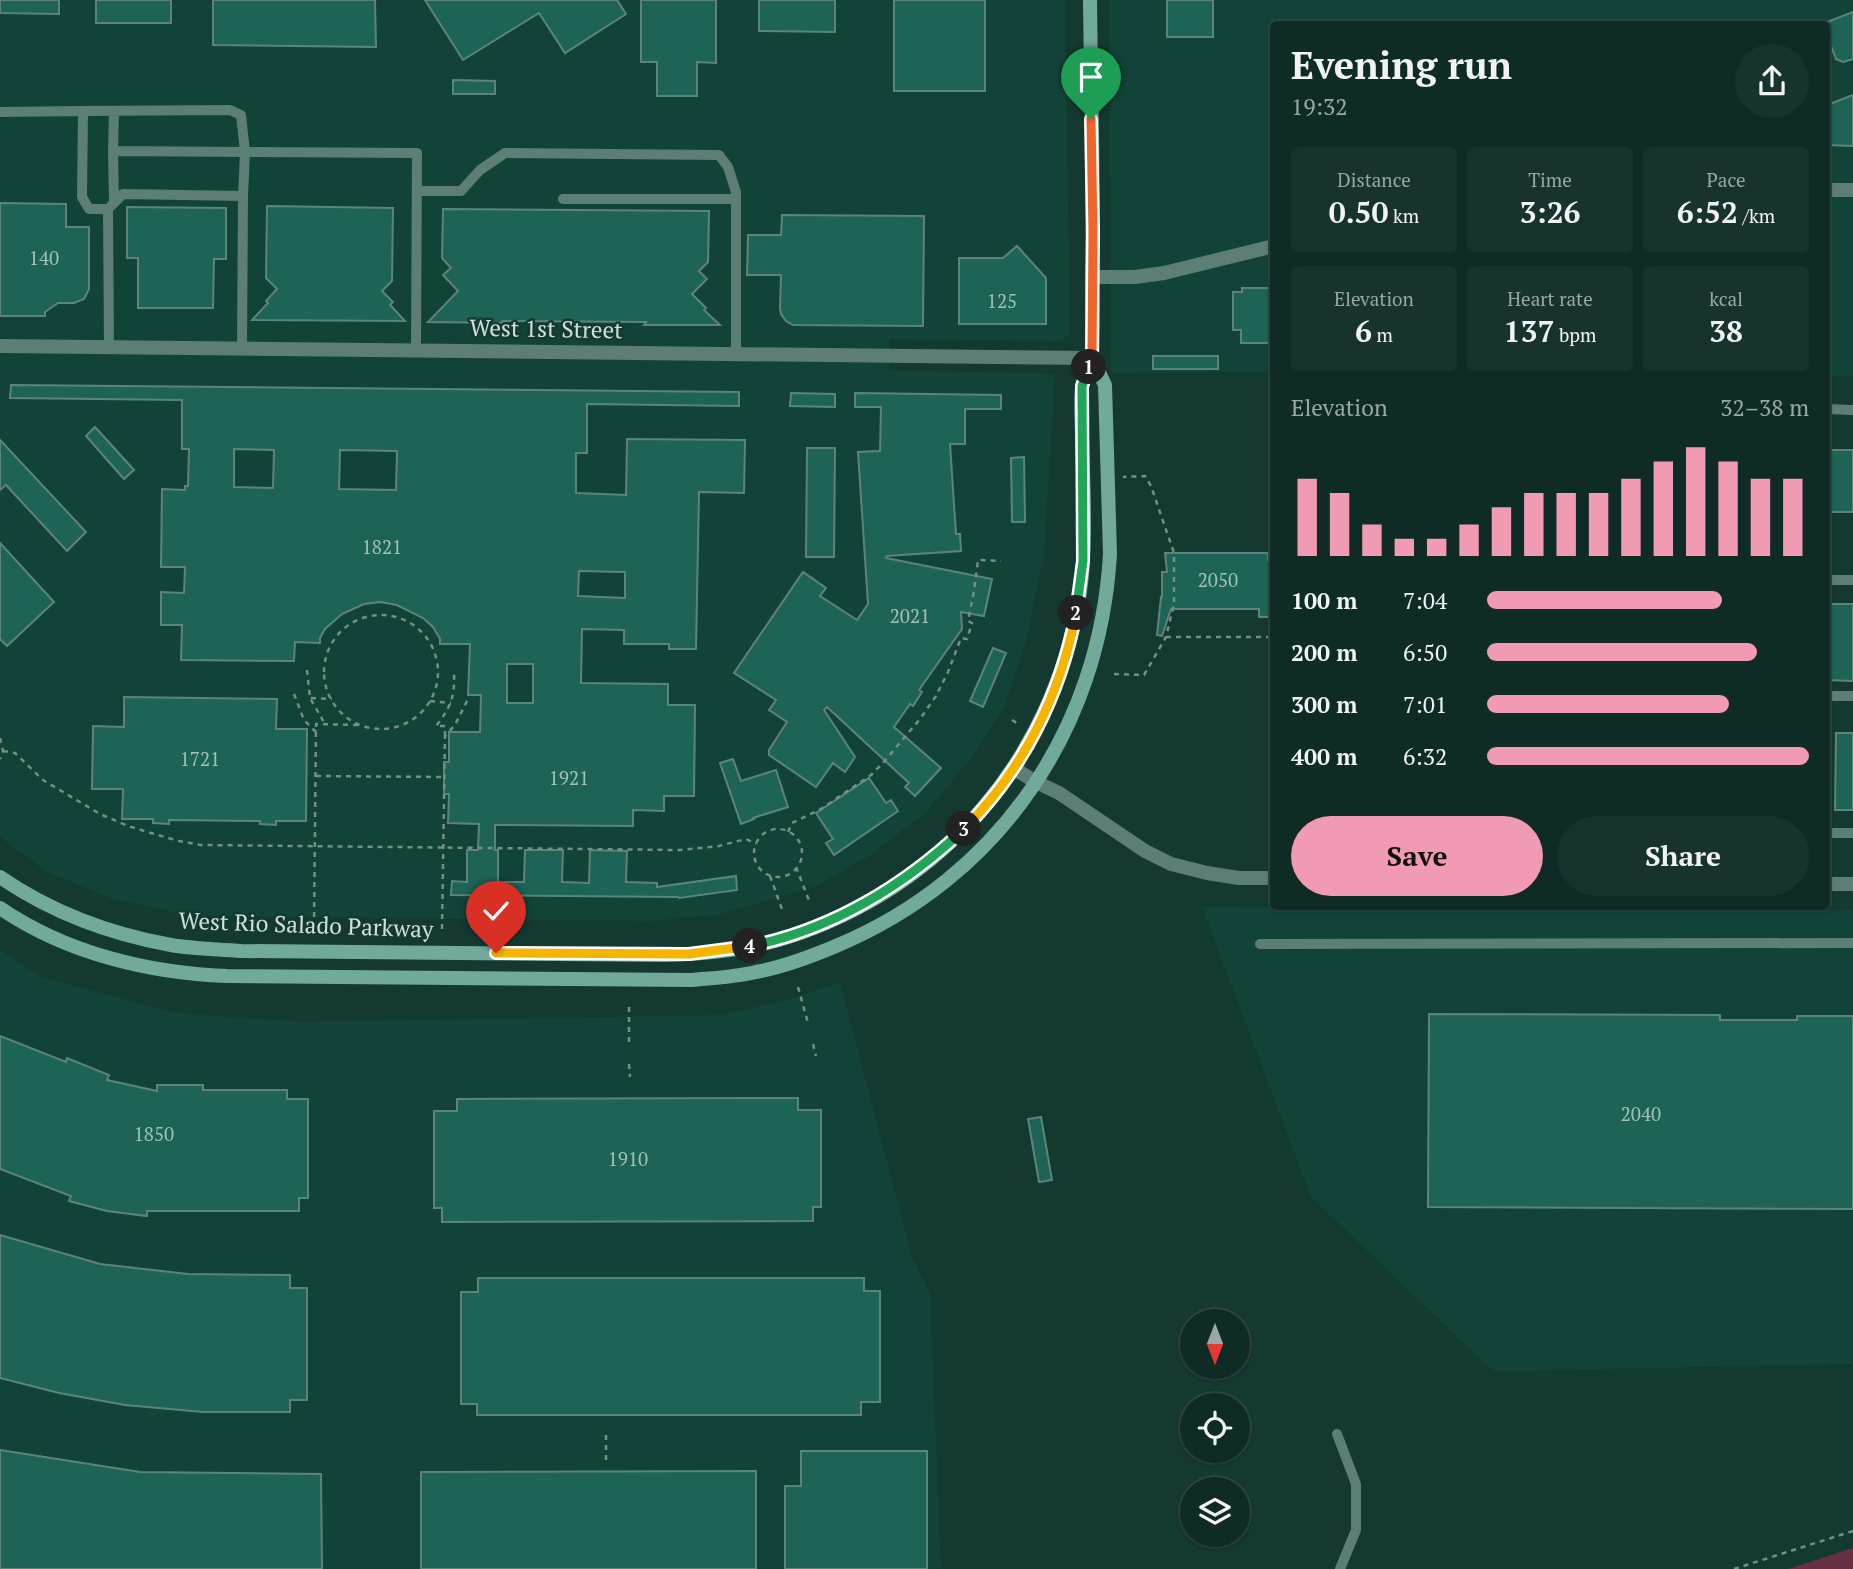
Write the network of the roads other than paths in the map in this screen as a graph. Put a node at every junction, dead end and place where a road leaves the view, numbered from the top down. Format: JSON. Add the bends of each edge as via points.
{"nodes":[{"id":1,"x":1090,"y":0,"type":"edge"},
{"id":2,"x":83,"y":111,"type":"junction"},
{"id":3,"x":114,"y":111,"type":"junction"},
{"id":4,"x":0,"y":112,"type":"edge"},
{"id":5,"x":113,"y":151,"type":"junction"},
{"id":6,"x":245,"y":152,"type":"junction"},
{"id":7,"x":1830,"y":190,"type":"edge"},
{"id":8,"x":1853,"y":190,"type":"edge"},
{"id":9,"x":417,"y":191,"type":"junction"},
{"id":10,"x":243,"y":196,"type":"junction"},
{"id":11,"x":564,"y":199,"type":"dead end"},
{"id":12,"x":736,"y":199,"type":"junction"},
{"id":13,"x":111,"y":206,"type":"junction"},
{"id":14,"x":1270,"y":247,"type":"edge"},
{"id":15,"x":1092,"y":277,"type":"junction"},
{"id":16,"x":0,"y":346,"type":"edge"},
{"id":17,"x":109,"y":347,"type":"junction"},
{"id":18,"x":242,"y":348,"type":"junction"},
{"id":19,"x":416,"y":351,"type":"junction"},
{"id":20,"x":736,"y":354,"type":"junction"},
{"id":21,"x":1092,"y":358,"type":"junction"},
{"id":22,"x":1830,"y":409,"type":"edge"},
{"id":23,"x":1853,"y":410,"type":"edge"},
{"id":24,"x":1830,"y":580,"type":"edge"},
{"id":25,"x":1853,"y":580,"type":"edge"},
{"id":26,"x":1830,"y":696,"type":"edge"},
{"id":27,"x":1853,"y":696,"type":"edge"},
{"id":28,"x":1013,"y":768,"type":"junction"},
{"id":29,"x":1035,"y":782,"type":"junction"},
{"id":30,"x":1830,"y":832,"type":"edge"},
{"id":31,"x":1853,"y":833,"type":"edge"},
{"id":32,"x":1270,"y":878,"type":"edge"},
{"id":33,"x":1,"y":880,"type":"edge"},
{"id":34,"x":1830,"y":884,"type":"edge"},
{"id":35,"x":1853,"y":884,"type":"edge"},
{"id":36,"x":0,"y":908,"type":"edge"},
{"id":37,"x":1260,"y":943,"type":"dead end"},
{"id":38,"x":1853,"y":943,"type":"edge"},
{"id":39,"x":1337,"y":1434,"type":"dead end"},
{"id":40,"x":1340,"y":1569,"type":"edge"}],
"edges":[{"from":1,"to":15,"type":"main road"},
{"from":2,"to":3,"type":"lane"},
{"from":2,"to":4,"type":"lane"},
{"from":2,"to":13,"type":"lane","via":[[82,197],[89,209]]},
{"from":3,"to":5,"type":"lane"},
{"from":3,"to":6,"type":"lane","via":[[230,110],[241,115]]},
{"from":5,"to":6,"type":"lane"},
{"from":5,"to":13,"type":"lane"},
{"from":6,"to":9,"type":"lane","via":[[417,153]]},
{"from":6,"to":10,"type":"lane"},
{"from":7,"to":8,"type":"street"},
{"from":9,"to":12,"type":"lane","via":[[461,191],[505,153],[719,155],[728,167]]},
{"from":9,"to":19,"type":"lane"},
{"from":10,"to":13,"type":"lane","via":[[123,194]]},
{"from":10,"to":18,"type":"lane"},
{"from":11,"to":12,"type":"lane"},
{"from":12,"to":20,"type":"lane"},
{"from":13,"to":17,"type":"lane"},
{"from":14,"to":15,"type":"street","via":[[1164,273]]},
{"from":15,"to":21,"type":"main road"},
{"from":16,"to":17,"type":"street","name":"West 1st Street"},
{"from":17,"to":18,"type":"street","name":"West 1st Street"},
{"from":18,"to":19,"type":"street","name":"West 1st Street"},
{"from":19,"to":20,"type":"street","name":"West 1st Street"},
{"from":20,"to":21,"type":"street","name":"West 1st Street"},
{"from":21,"to":28,"type":"main road","name":"West Rio Salado Parkway","via":[[1082,386],[1083,561],[1078,604],[1056,688]]},
{"from":21,"to":29,"type":"main road","via":[[1105,385],[1108,581],[1088,675]]},
{"from":22,"to":23,"type":"lane"},
{"from":24,"to":25,"type":"lane"},
{"from":26,"to":27,"type":"lane"},
{"from":28,"to":29,"type":"street"},
{"from":28,"to":33,"type":"main road","name":"West Rio Salado Parkway","via":[[967,827],[895,885],[845,914],[793,935],[714,952],[199,948],[102,928]]},
{"from":29,"to":32,"type":"street","via":[[1171,864],[1228,876]]},
{"from":29,"to":36,"type":"main road","via":[[997,834],[962,868],[898,916],[812,956],[716,978],[629,981],[186,974],[95,954]]},
{"from":30,"to":31,"type":"lane"},
{"from":34,"to":35,"type":"street"},
{"from":37,"to":38,"type":"lane"},
{"from":39,"to":40,"type":"lane","via":[[1356,1484],[1356,1530]]}]}
